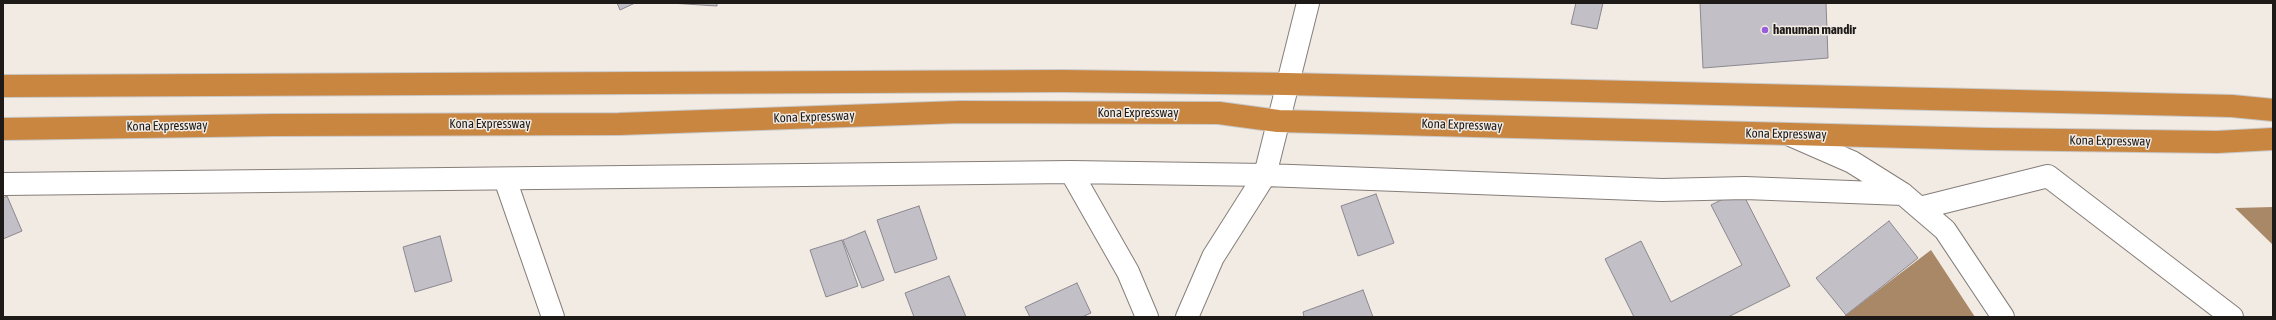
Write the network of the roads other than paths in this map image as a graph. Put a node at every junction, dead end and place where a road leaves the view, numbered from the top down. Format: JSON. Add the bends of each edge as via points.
{"nodes":[{"id":1,"x":1308,"y":3,"type":"edge"},
{"id":2,"x":1287,"y":84,"type":"junction"},
{"id":3,"x":3,"y":86,"type":"edge"},
{"id":4,"x":2273,"y":110,"type":"edge"},
{"id":5,"x":1278,"y":120,"type":"junction"},
{"id":6,"x":3,"y":128,"type":"edge"},
{"id":7,"x":1788,"y":134,"type":"junction"},
{"id":8,"x":2273,"y":139,"type":"edge"},
{"id":9,"x":1071,"y":172,"type":"junction"},
{"id":10,"x":1265,"y":175,"type":"junction"},
{"id":11,"x":505,"y":179,"type":"junction"},
{"id":12,"x":3,"y":184,"type":"edge"},
{"id":13,"x":1911,"y":201,"type":"junction"},
{"id":14,"x":553,"y":317,"type":"edge"},
{"id":15,"x":1147,"y":317,"type":"edge"},
{"id":16,"x":1187,"y":317,"type":"edge"},
{"id":17,"x":2003,"y":317,"type":"edge"},
{"id":18,"x":2232,"y":317,"type":"edge"}],
"edges":[{"from":1,"to":2,"type":"street"},
{"from":2,"to":3,"type":"highway","via":[[1046,81]]},
{"from":2,"to":4,"type":"highway","via":[[2232,106]]},
{"from":2,"to":5,"type":"street"},
{"from":5,"to":6,"type":"highway","name":"Kona Expressway","via":[[1219,113],[960,112],[618,124],[274,124]]},
{"from":5,"to":7,"type":"highway","name":"Kona Expressway"},
{"from":5,"to":10,"type":"street"},
{"from":7,"to":8,"type":"highway","name":"Kona Expressway","via":[[2217,142]]},
{"from":7,"to":13,"type":"street","via":[[1852,162]]},
{"from":9,"to":10,"type":"street"},
{"from":9,"to":11,"type":"street"},
{"from":9,"to":15,"type":"street","via":[[1128,272]]},
{"from":10,"to":13,"type":"street","via":[[1662,190],[1745,188]]},
{"from":10,"to":16,"type":"street","via":[[1213,257]]},
{"from":11,"to":12,"type":"street"},
{"from":11,"to":14,"type":"street"},
{"from":13,"to":17,"type":"street","via":[[1945,230]]},
{"from":13,"to":18,"type":"street","via":[[2048,176]]}]}
